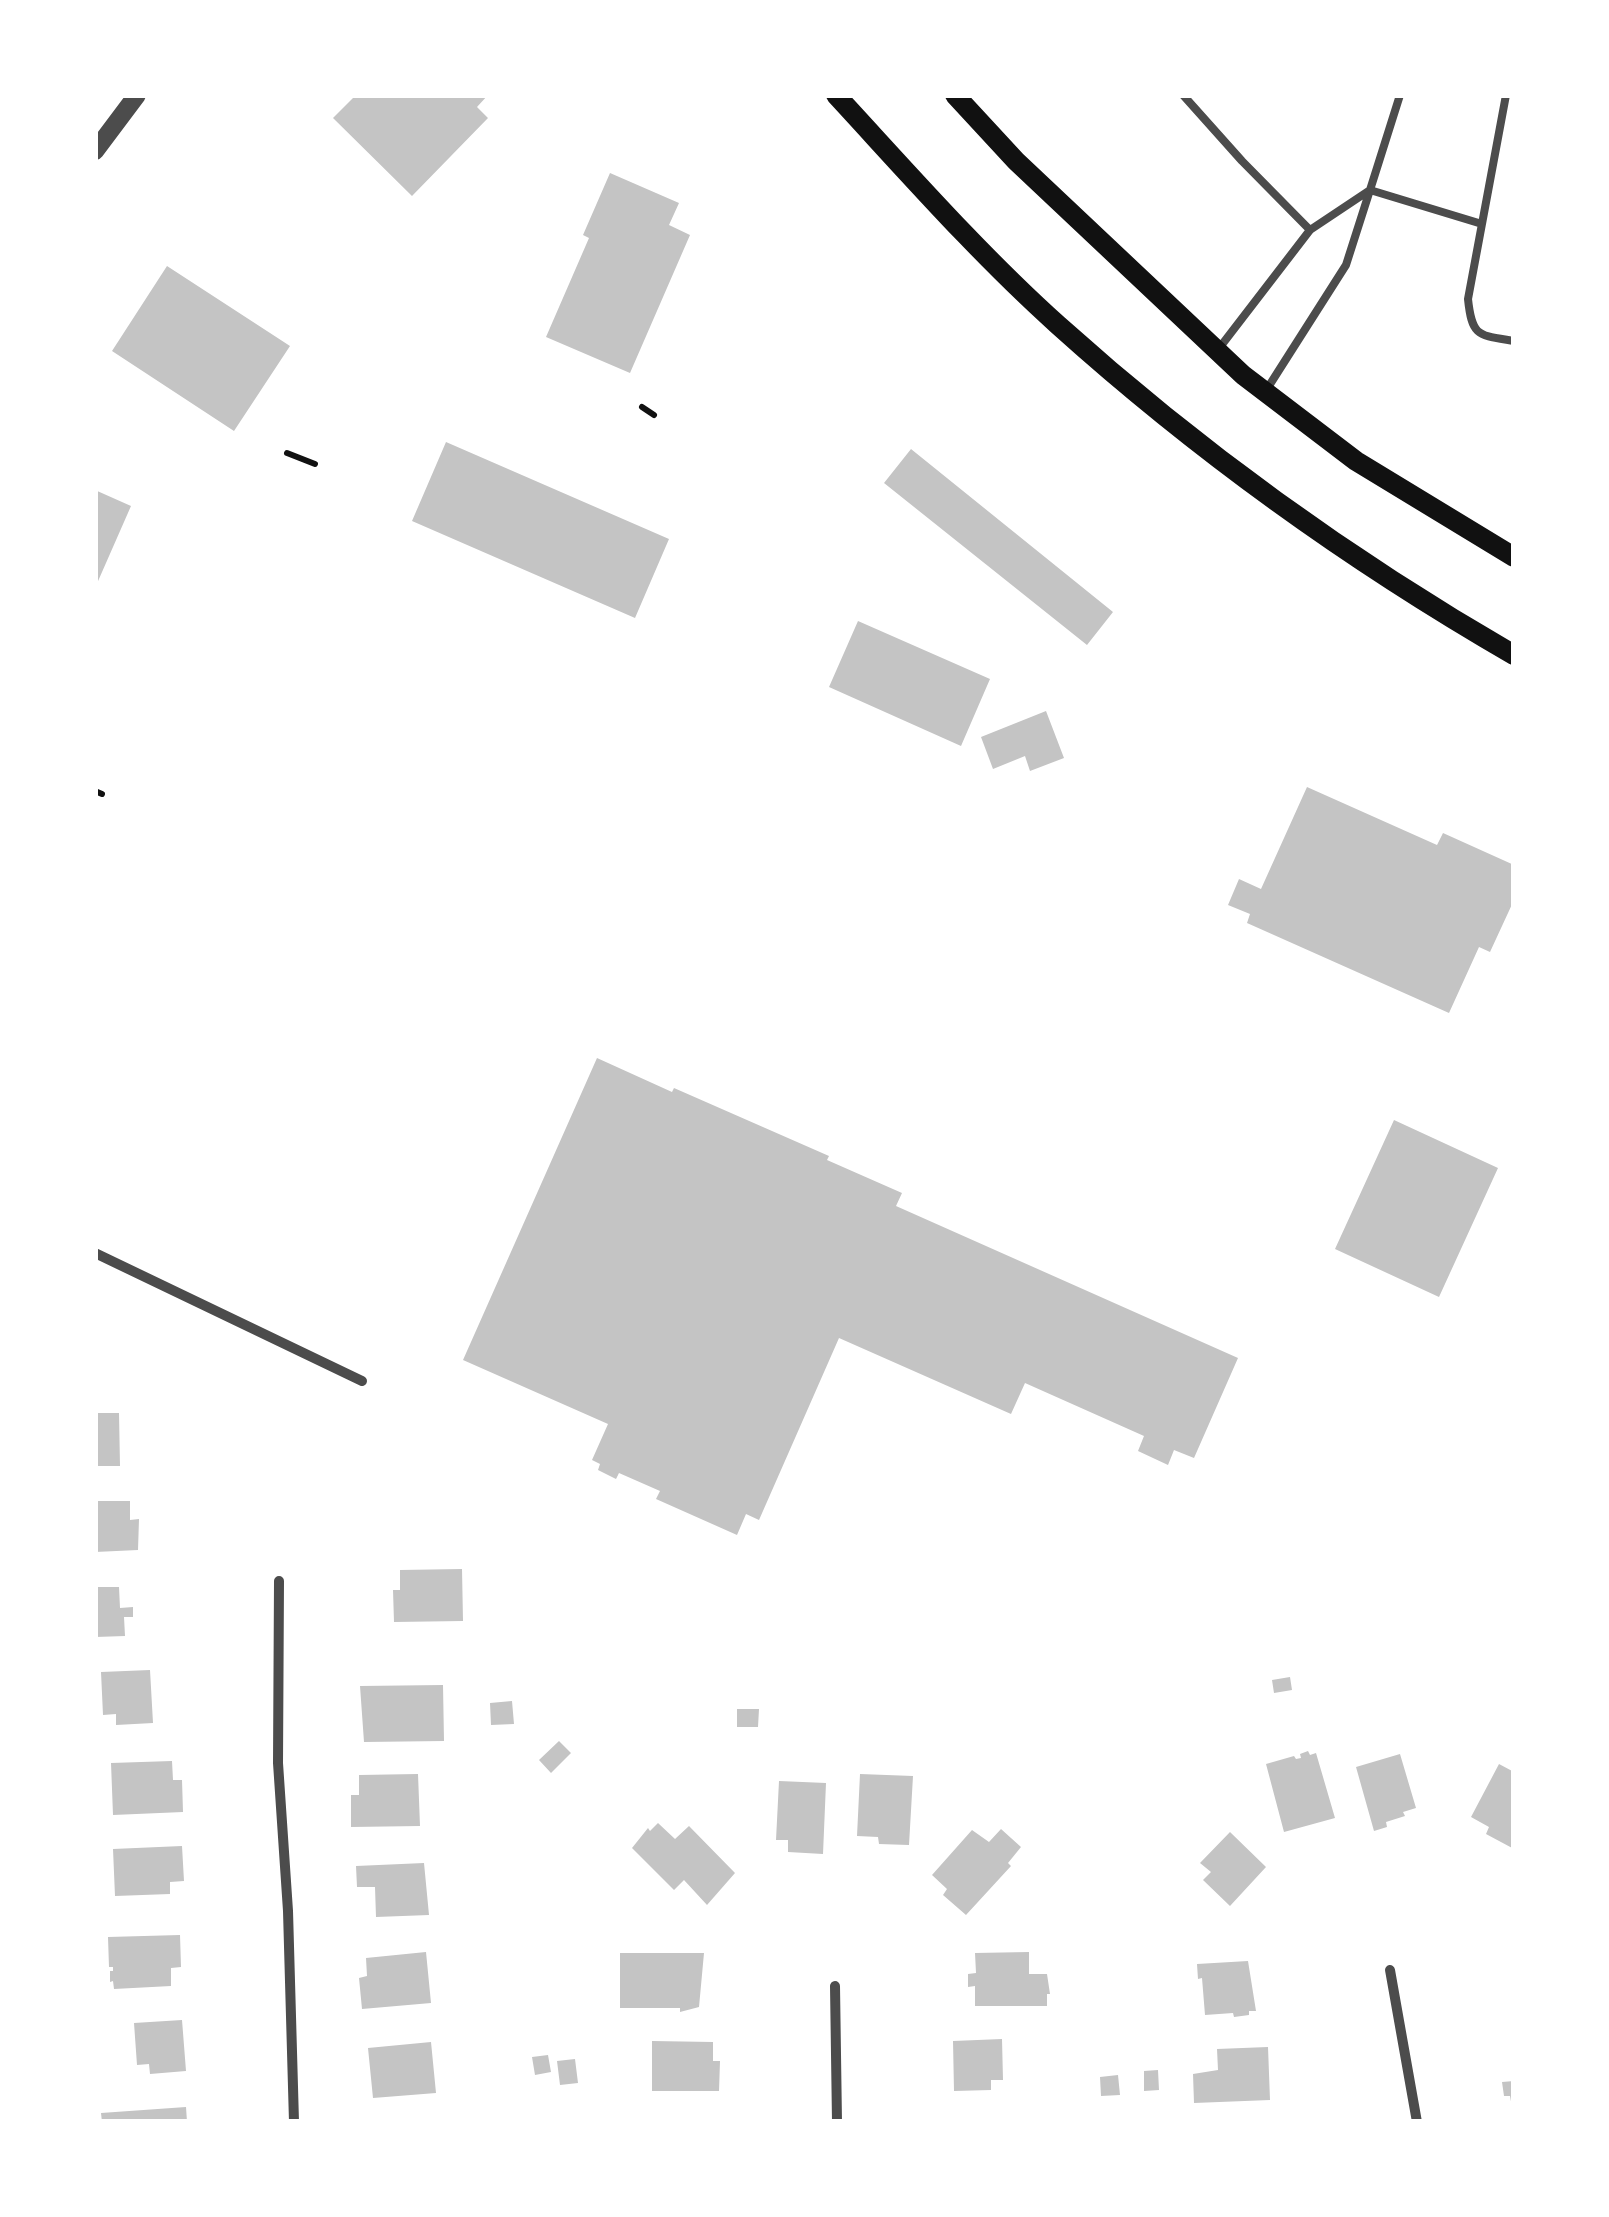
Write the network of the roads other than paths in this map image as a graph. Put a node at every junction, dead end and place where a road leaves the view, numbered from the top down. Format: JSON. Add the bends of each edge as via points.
{"nodes":[{"id":1,"x":137,"y":95,"type":"edge"},
{"id":2,"x":836,"y":95,"type":"edge"},
{"id":3,"x":955,"y":95,"type":"edge"},
{"id":4,"x":1400,"y":95,"type":"edge"},
{"id":5,"x":1506,"y":95,"type":"edge"},
{"id":6,"x":1188,"y":97,"type":"edge"},
{"id":7,"x":95,"y":151,"type":"edge"},
{"id":8,"x":1370,"y":190,"type":"junction"},
{"id":9,"x":1482,"y":224,"type":"junction"},
{"id":10,"x":1310,"y":230,"type":"junction"},
{"id":11,"x":1514,"y":341,"type":"edge"},
{"id":12,"x":1217,"y":351,"type":"junction"},
{"id":13,"x":1265,"y":392,"type":"junction"},
{"id":14,"x":1514,"y":557,"type":"edge"},
{"id":15,"x":1514,"y":655,"type":"edge"},
{"id":16,"x":95,"y":1253,"type":"edge"},
{"id":17,"x":362,"y":1381,"type":"dead end"},
{"id":18,"x":278,"y":1581,"type":"dead end"},
{"id":19,"x":1390,"y":1970,"type":"dead end"},
{"id":20,"x":835,"y":1986,"type":"dead end"},
{"id":21,"x":294,"y":2122,"type":"edge"},
{"id":22,"x":837,"y":2122,"type":"edge"},
{"id":23,"x":1417,"y":2122,"type":"edge"}],
"edges":[{"from":1,"to":7,"type":"street"},
{"from":2,"to":15,"type":"main road","via":[[1002,271],[1158,412],[1338,546]]},
{"from":3,"to":12,"type":"main road"},
{"from":4,"to":8,"type":"lane"},
{"from":5,"to":9,"type":"lane"},
{"from":6,"to":10,"type":"lane"},
{"from":8,"to":9,"type":"lane"},
{"from":8,"to":10,"type":"lane"},
{"from":8,"to":13,"type":"lane","via":[[1346,265]]},
{"from":9,"to":11,"type":"lane","via":[[1468,298],[1472,328]]},
{"from":10,"to":12,"type":"lane"},
{"from":12,"to":13,"type":"main road"},
{"from":13,"to":14,"type":"main road","via":[[1356,462]]},
{"from":16,"to":17,"type":"street"},
{"from":18,"to":21,"type":"street","via":[[278,1763]]},
{"from":19,"to":23,"type":"street"},
{"from":20,"to":22,"type":"street"}]}
